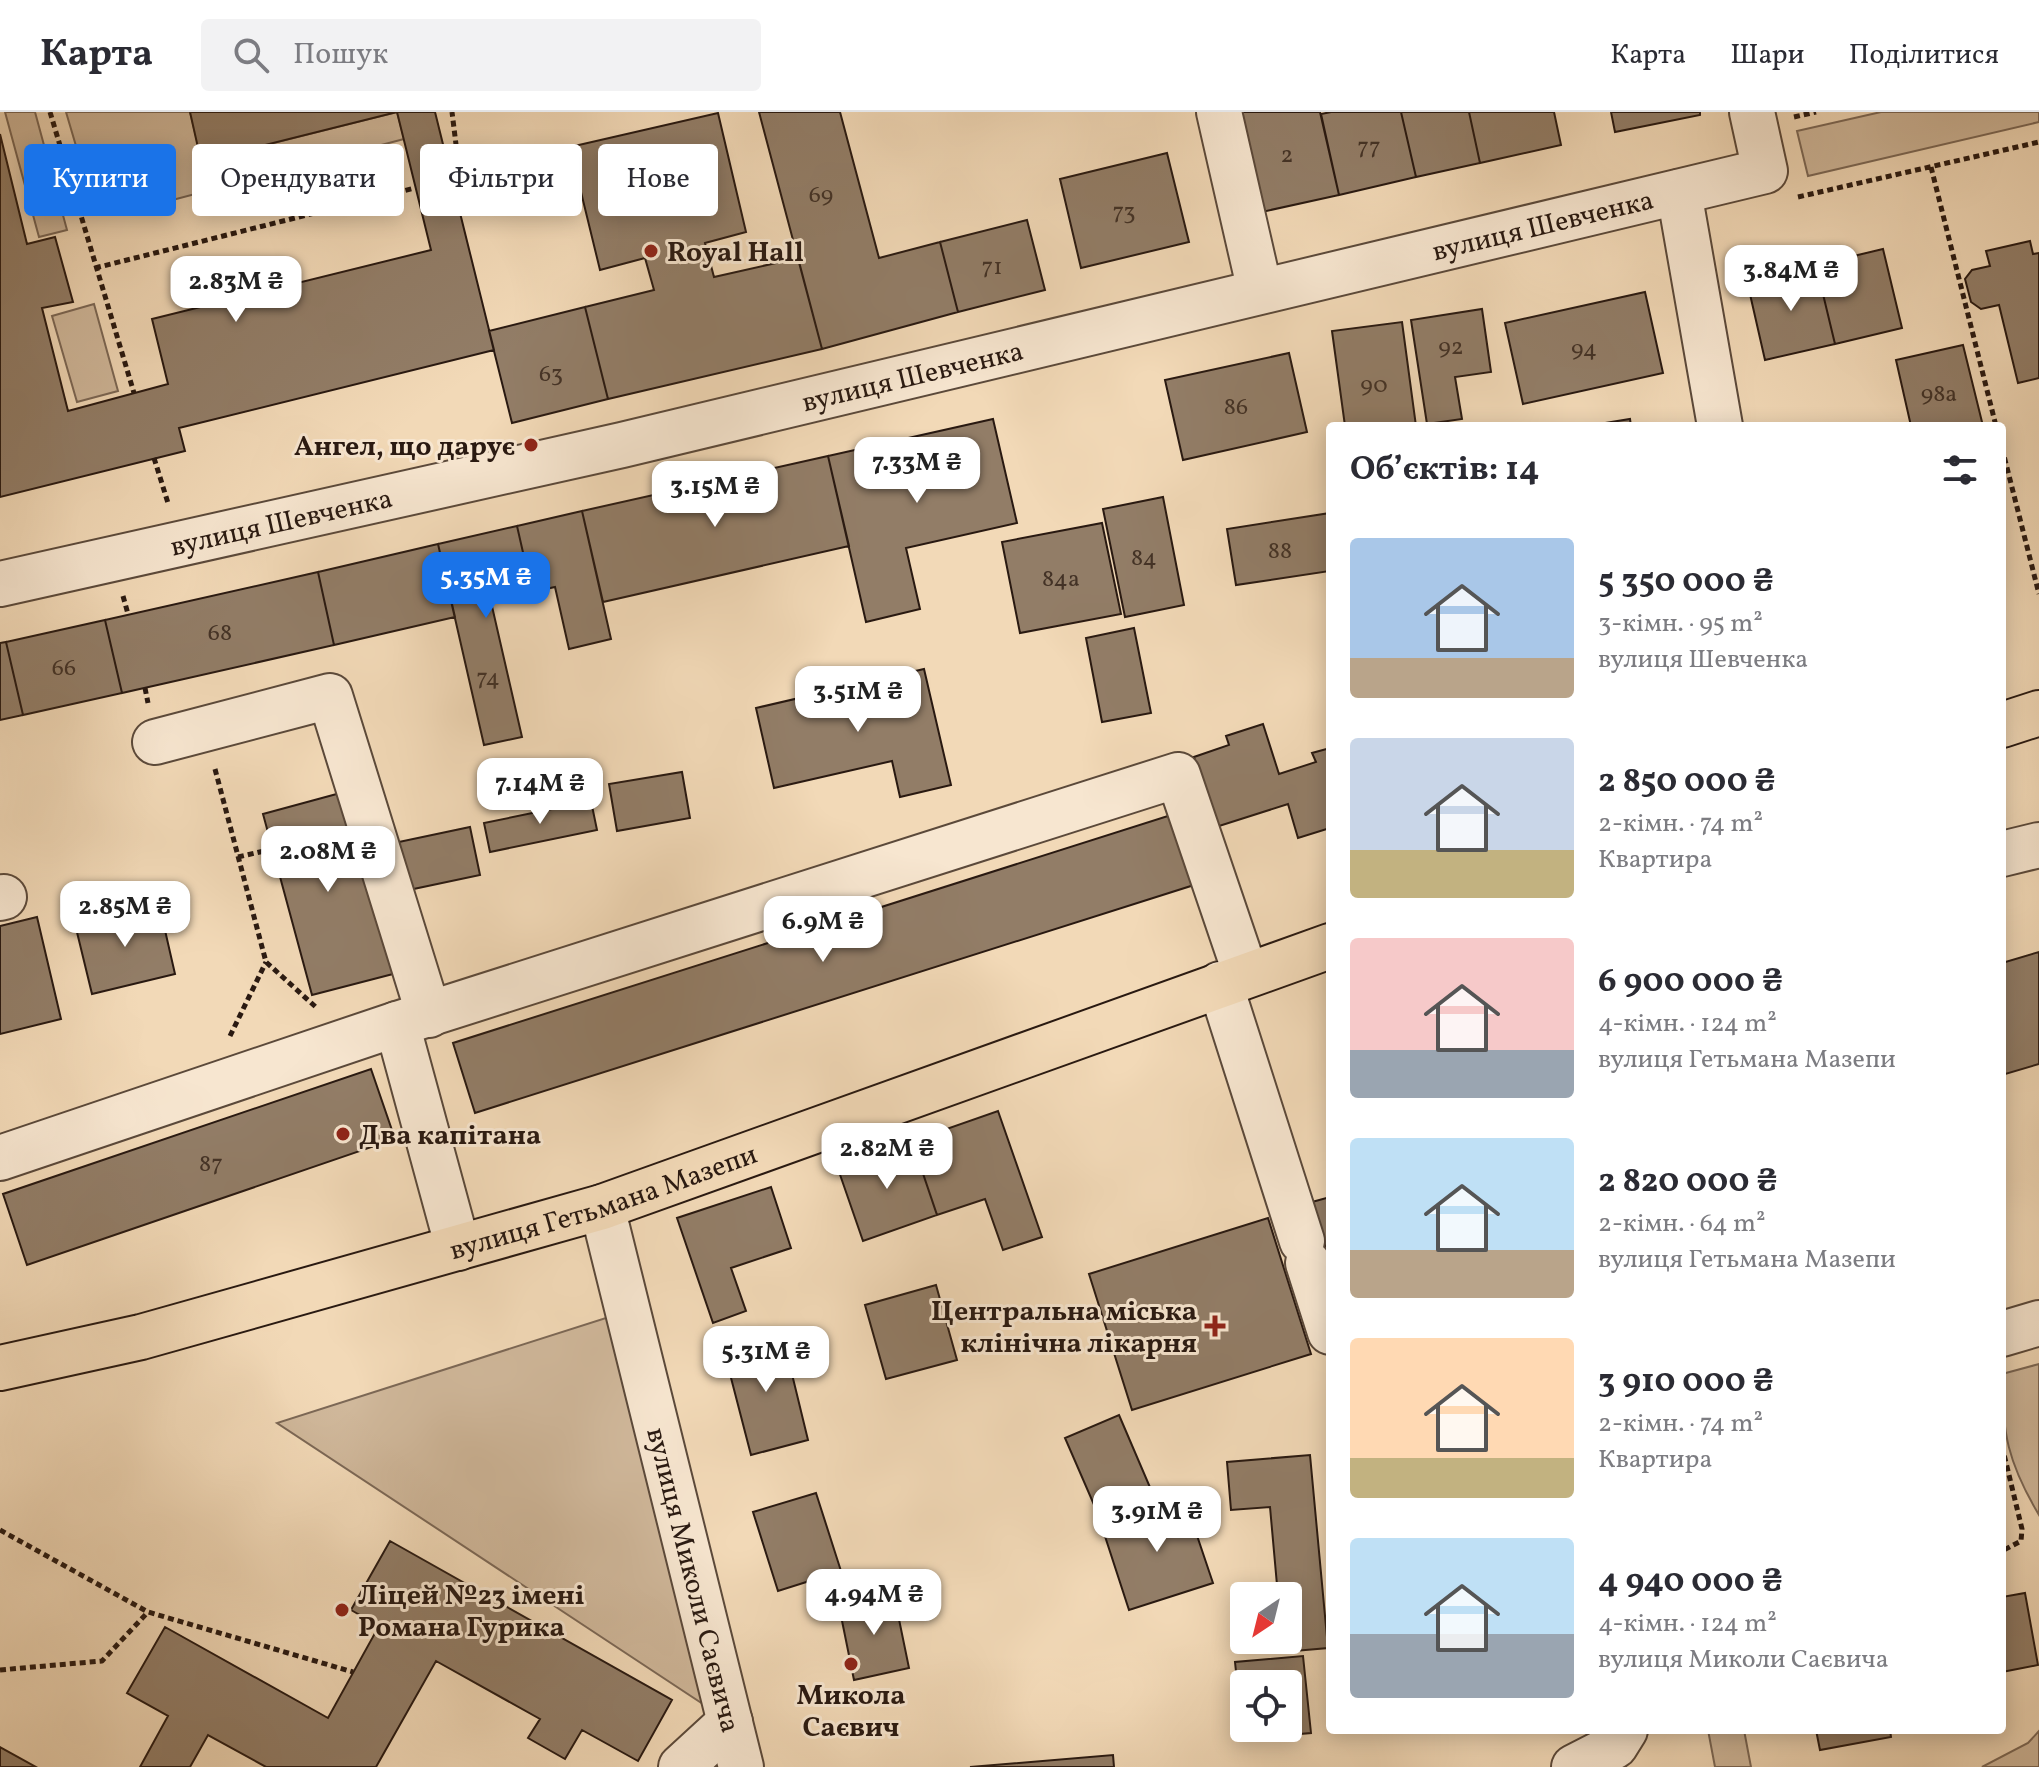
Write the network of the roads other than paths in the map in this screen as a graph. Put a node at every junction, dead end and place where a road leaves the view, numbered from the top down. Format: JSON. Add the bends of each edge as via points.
{"nodes":[{"id":1,"x":1219,"y":112,"type":"edge"},
{"id":2,"x":1752,"y":112,"type":"edge"},
{"id":3,"x":1679,"y":192,"type":"junction"},
{"id":4,"x":1260,"y":291,"type":"junction"},
{"id":5,"x":1719,"y":422,"type":"edge"},
{"id":6,"x":0,"y":584,"type":"edge"},
{"id":7,"x":2039,"y":713,"type":"edge"},
{"id":8,"x":2006,"y":724,"type":"edge"},
{"id":9,"x":155,"y":742,"type":"dead end"},
{"id":10,"x":2039,"y":845,"type":"edge"},
{"id":11,"x":2006,"y":853,"type":"edge"},
{"id":12,"x":1326,"y":947,"type":"edge"},
{"id":13,"x":1233,"y":979,"type":"junction"},
{"id":14,"x":413,"y":1020,"type":"junction"},
{"id":15,"x":0,"y":1158,"type":"edge"},
{"id":16,"x":602,"y":1207,"type":"junction"},
{"id":17,"x":458,"y":1248,"type":"junction"},
{"id":18,"x":1326,"y":1319,"type":"edge"},
{"id":19,"x":2039,"y":1323,"type":"edge"},
{"id":20,"x":2006,"y":1333,"type":"edge"},
{"id":21,"x":0,"y":1368,"type":"edge"},
{"id":22,"x":730,"y":1722,"type":"junction"},
{"id":23,"x":1622,"y":1734,"type":"edge"},
{"id":24,"x":681,"y":1767,"type":"edge"},
{"id":25,"x":741,"y":1767,"type":"edge"},
{"id":26,"x":1574,"y":1767,"type":"edge"}],
"edges":[{"from":1,"to":4,"type":"street"},
{"from":2,"to":3,"type":"street","name":"вулиця Шевченка","via":[[1765,171]]},
{"from":3,"to":4,"type":"street","name":"вулиця Шевченка"},
{"from":3,"to":5,"type":"street"},
{"from":4,"to":6,"type":"street","name":"вулиця Шевченка","via":[[622,445]]},
{"from":7,"to":8,"type":"main road"},
{"from":9,"to":14,"type":"street","via":[[330,696]]},
{"from":10,"to":11,"type":"street"},
{"from":12,"to":13,"type":"main road","name":"вулиця Гетьмана Мазепи"},
{"from":13,"to":14,"type":"street","via":[[1178,775]]},
{"from":13,"to":16,"type":"main road","name":"вулиця Гетьмана Мазепи"},
{"from":13,"to":18,"type":"street"},
{"from":14,"to":15,"type":"street"},
{"from":14,"to":17,"type":"street"},
{"from":16,"to":17,"type":"main road","name":"вулиця Гетьмана Мазепи"},
{"from":16,"to":22,"type":"street","name":"вулиця Миколи Саєвича"},
{"from":17,"to":21,"type":"main road","name":"вулиця Гетьмана Мазепи","via":[[141,1337]]},
{"from":19,"to":20,"type":"street"},
{"from":22,"to":24,"type":"street"},
{"from":22,"to":25,"type":"street","name":"вулиця Миколи Саєвича"},
{"from":23,"to":26,"type":"street","via":[[1615,1746]]}]}
